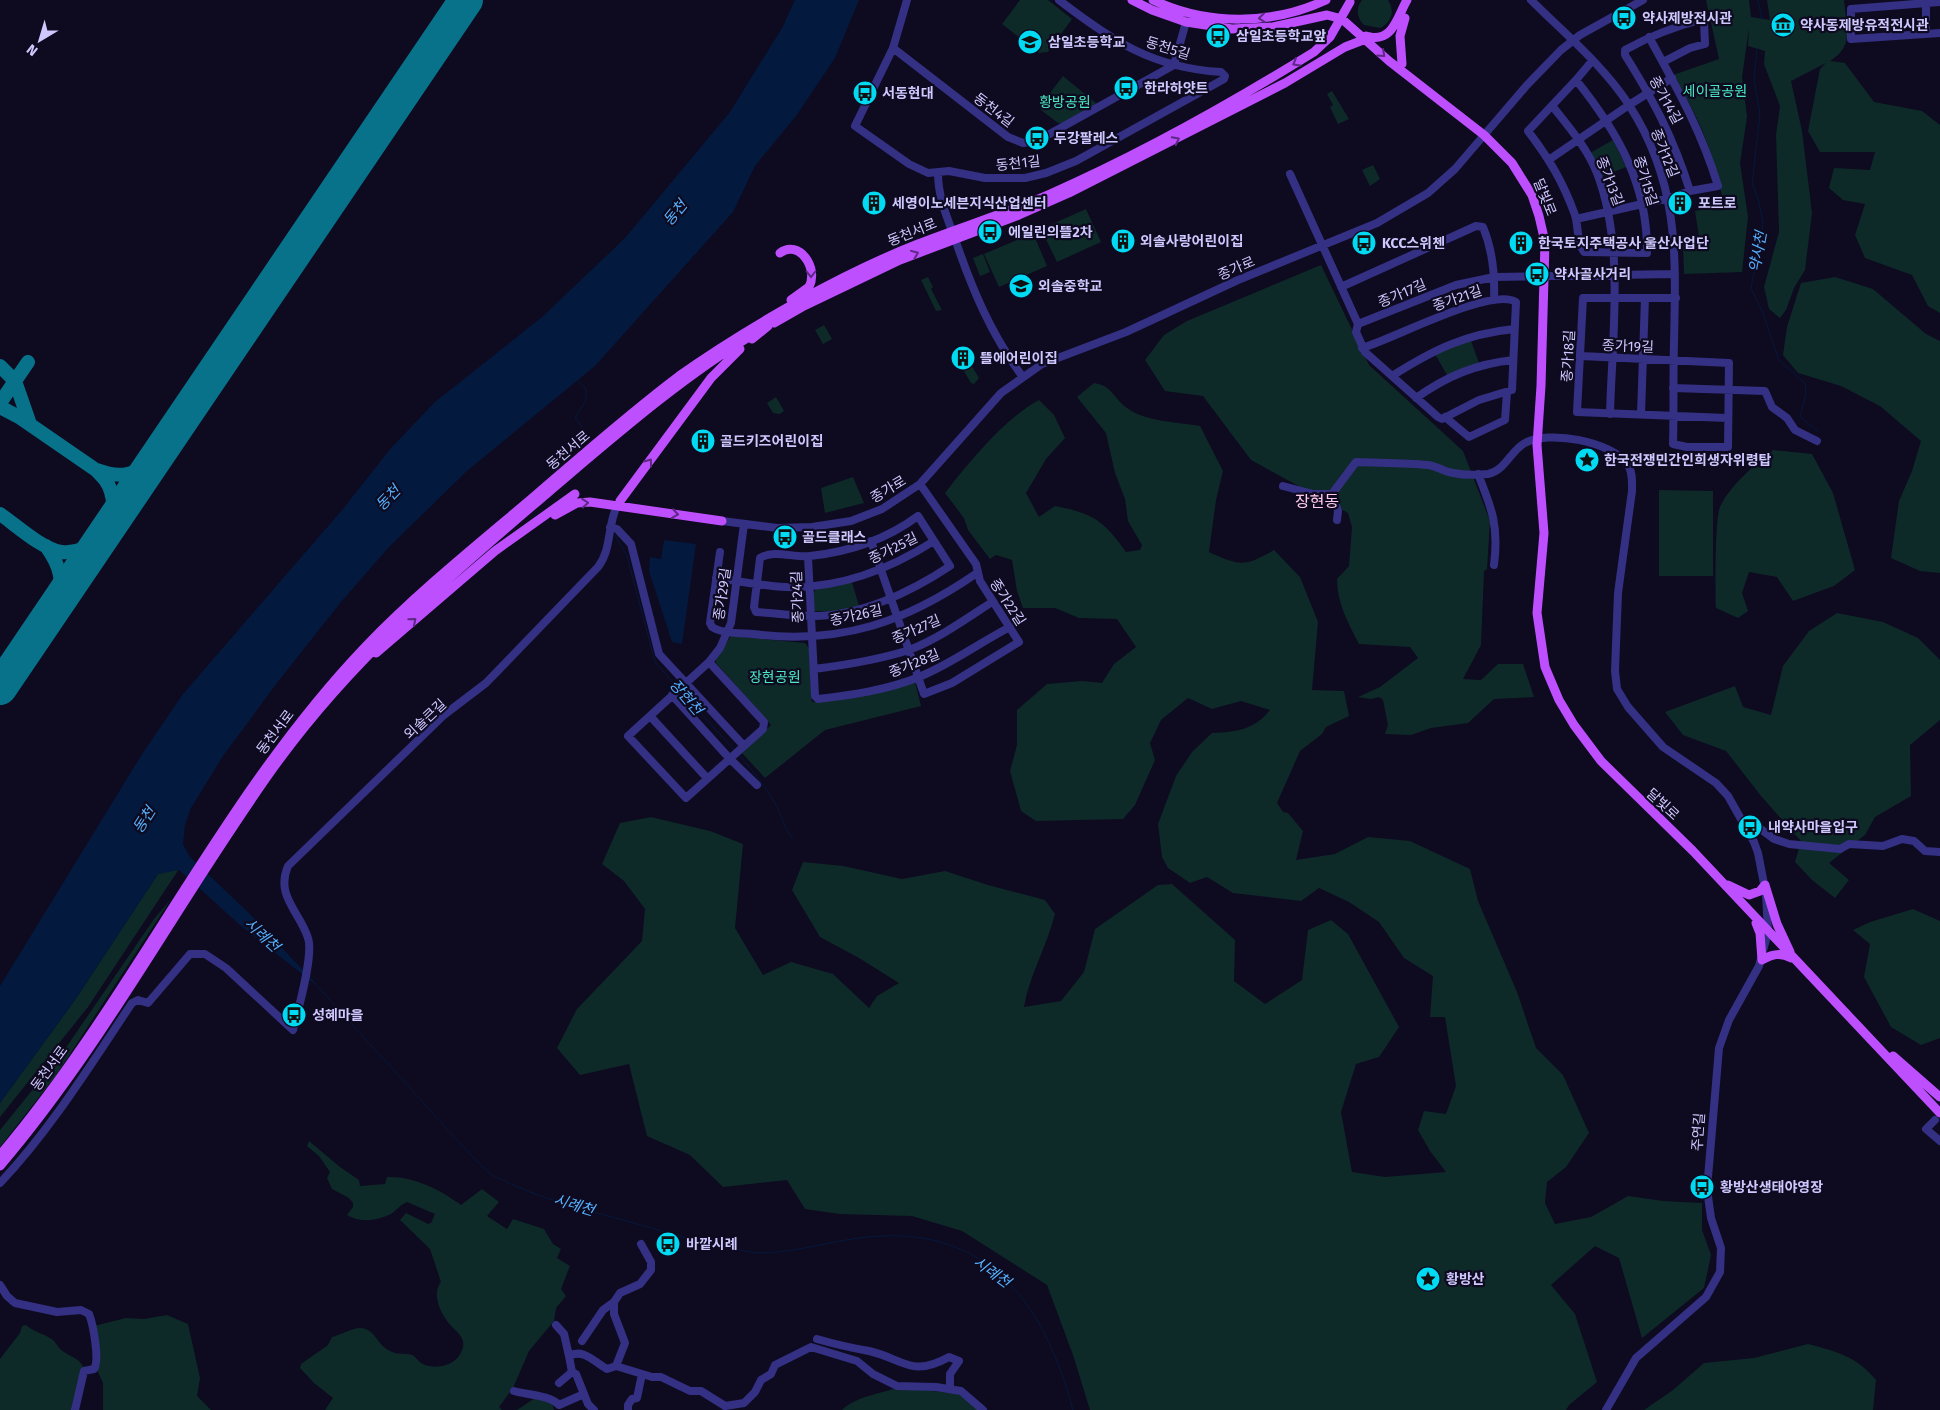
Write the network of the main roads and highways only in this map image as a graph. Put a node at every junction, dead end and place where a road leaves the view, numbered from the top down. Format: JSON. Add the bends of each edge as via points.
{"nodes":[{"id":1,"x":1132,"y":0,"type":"edge"},
{"id":2,"x":1153,"y":0,"type":"edge"},
{"id":3,"x":1396,"y":0,"type":"edge"},
{"id":4,"x":1407,"y":0,"type":"edge"},
{"id":5,"x":1413,"y":0,"type":"edge"},
{"id":6,"x":1320,"y":1,"type":"edge"},
{"id":7,"x":1351,"y":1,"type":"edge"},
{"id":8,"x":1342,"y":19,"type":"junction"},
{"id":9,"x":1398,"y":20,"type":"junction"},
{"id":10,"x":1356,"y":31,"type":"junction"},
{"id":11,"x":1368,"y":38,"type":"junction"},
{"id":12,"x":1402,"y":64,"type":"junction"},
{"id":13,"x":1409,"y":75,"type":"junction"},
{"id":14,"x":953,"y":235,"type":"junction"},
{"id":15,"x":780,"y":253,"type":"dead end"},
{"id":16,"x":768,"y":326,"type":"junction"},
{"id":17,"x":748,"y":331,"type":"junction"},
{"id":18,"x":575,"y":494,"type":"dead end"},
{"id":19,"x":615,"y":504,"type":"junction"},
{"id":20,"x":722,"y":521,"type":"road end"},
{"id":21,"x":456,"y":584,"type":"junction"},
{"id":22,"x":337,"y":688,"type":"junction"},
{"id":23,"x":218,"y":844,"type":"junction"},
{"id":24,"x":1720,"y":880,"type":"junction"},
{"id":25,"x":185,"y":895,"type":"junction"},
{"id":26,"x":1752,"y":915,"type":"junction"},
{"id":27,"x":1793,"y":959,"type":"junction"},
{"id":28,"x":1872,"y":1042,"type":"junction"},
{"id":29,"x":1940,"y":1097,"type":"edge"},
{"id":30,"x":1937,"y":1117,"type":"edge"},
{"id":31,"x":0,"y":1155,"type":"edge"},
{"id":32,"x":0,"y":1166,"type":"edge"}],
"edges":[{"from":1,"to":8,"type":"main road","via":[[1186,22],[1213,27],[1274,27],[1327,15]]},
{"from":6,"to":2,"type":"main road","one_way":true,"via":[[1271,17],[1232,19],[1196,14]]},
{"from":3,"to":9,"type":"main road"},
{"from":4,"to":9,"type":"main road"},
{"from":5,"to":12,"type":"main road","via":[[1400,36]]},
{"from":7,"to":8,"type":"main road","name":"동천서로"},
{"from":7,"to":10,"type":"main road","via":[[1349,17]]},
{"from":8,"to":10,"type":"main road","name":"달빛로"},
{"from":8,"to":14,"type":"main road","name":"동천서로","one_way":true,"via":[[1314,52],[1188,124],[1066,187]]},
{"from":9,"to":11,"type":"main road","name":"동천서로","via":[[1386,35]]},
{"from":9,"to":12,"type":"main road","name":"달빛로","via":[[1394,44]]},
{"from":10,"to":11,"type":"main road","name":"달빛로"},
{"from":11,"to":13,"type":"main road","name":"달빛로","one_way":true},
{"from":14,"to":11,"type":"main road","name":"동천서로","one_way":true,"via":[[1019,215],[1069,193],[1285,83],[1345,47]]},
{"from":12,"to":13,"type":"main road","name":"달빛로"},
{"from":13,"to":24,"type":"main road","name":"달빛로","via":[[1484,135],[1512,163],[1532,195],[1544,233],[1538,439],[1544,533],[1537,613],[1545,667],[1565,712],[1595,754]]},
{"from":16,"to":14,"type":"main road","name":"동천서로","one_way":true},
{"from":14,"to":17,"type":"main road","name":"동천서로","via":[[897,252]]},
{"from":15,"to":17,"type":"main road","one_way":true,"via":[[790,248],[807,259],[813,270],[812,282],[806,290]]},
{"from":19,"to":16,"type":"main road","one_way":true,"via":[[716,372]]},
{"from":16,"to":22,"type":"main road","name":"동천서로","via":[[678,385],[636,419],[426,597]]},
{"from":17,"to":23,"type":"main road","name":"동천서로","via":[[681,375],[646,403],[394,617],[303,718],[270,761]]},
{"from":18,"to":21,"type":"main road","via":[[495,551]]},
{"from":19,"to":20,"type":"main road","one_way":true},
{"from":21,"to":19,"type":"main road","one_way":true,"via":[[564,509],[584,502]]},
{"from":22,"to":21,"type":"main road","one_way":true},
{"from":22,"to":23,"type":"main road","name":"동천서로","via":[[275,764]]},
{"from":23,"to":25,"type":"main road","name":"동천서로"},
{"from":24,"to":26,"type":"main road","name":"달빛로"},
{"from":24,"to":27,"type":"main road","via":[[1749,895],[1765,885],[1777,924]]},
{"from":25,"to":31,"type":"main road","name":"동천서로","via":[[61,1077]]},
{"from":25,"to":32,"type":"main road","name":"동천서로","via":[[66,1081]]},
{"from":26,"to":27,"type":"main road","name":"달빛로"},
{"from":26,"to":27,"type":"main road","via":[[1760,933],[1762,960],[1770,955],[1784,954]]},
{"from":27,"to":28,"type":"main road","name":"달빛로"},
{"from":28,"to":29,"type":"main road"},
{"from":28,"to":30,"type":"main road","name":"달빛로"}]}
